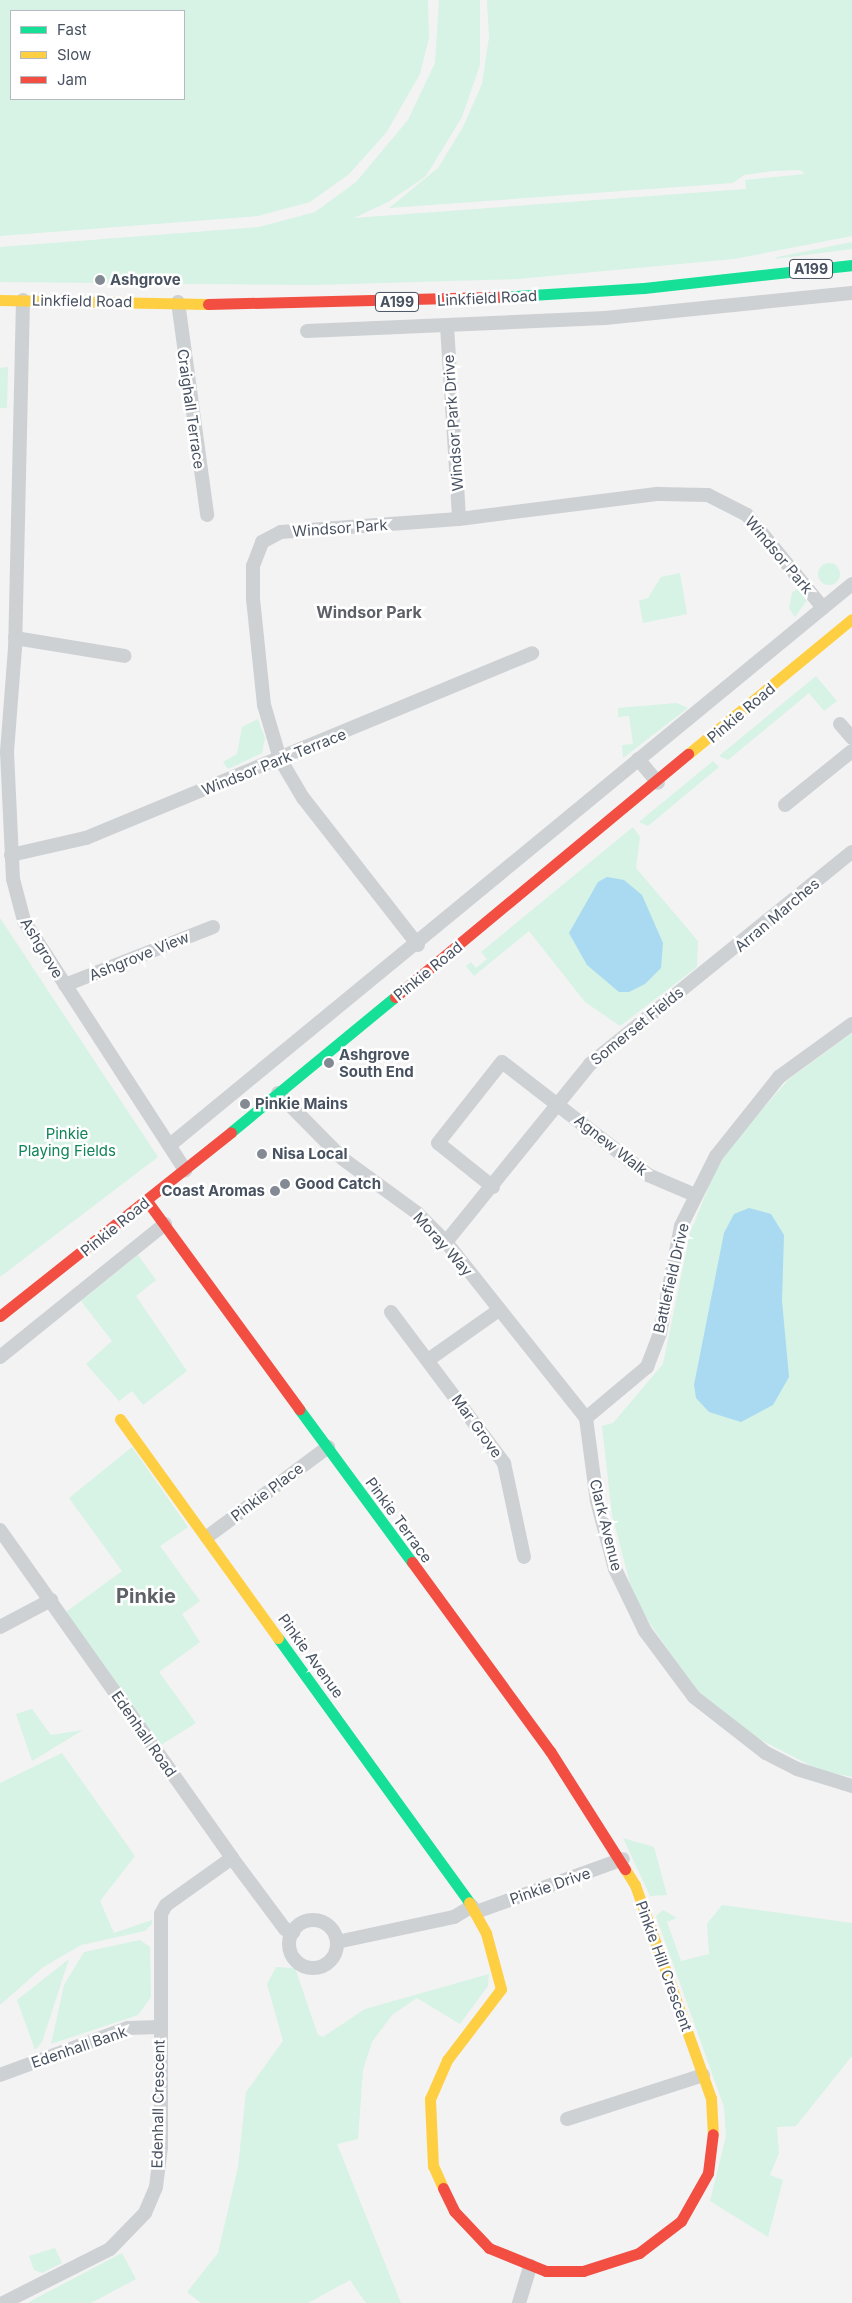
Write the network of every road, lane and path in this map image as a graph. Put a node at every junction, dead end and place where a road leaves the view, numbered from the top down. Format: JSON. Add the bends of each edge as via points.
{"nodes":[{"id":1,"x":852,"y":265,"type":"edge"},
{"id":2,"x":852,"y":293,"type":"edge"},
{"id":3,"x":0,"y":300,"type":"edge"},
{"id":4,"x":23,"y":300,"type":"junction"},
{"id":5,"x":178,"y":302,"type":"junction"},
{"id":6,"x":447,"y":326,"type":"junction"},
{"id":7,"x":307,"y":331,"type":"dead end"},
{"id":8,"x":207,"y":515,"type":"dead end"},
{"id":9,"x":459,"y":519,"type":"junction"},
{"id":10,"x":852,"y":584,"type":"edge"},
{"id":11,"x":823,"y":608,"type":"junction"},
{"id":12,"x":852,"y":619,"type":"edge"},
{"id":13,"x":15,"y":638,"type":"junction"},
{"id":14,"x":532,"y":653,"type":"dead end"},
{"id":15,"x":124,"y":656,"type":"dead end"},
{"id":16,"x":840,"y":724,"type":"dead end"},
{"id":17,"x":852,"y":738,"type":"edge"},
{"id":18,"x":852,"y":751,"type":"edge"},
{"id":19,"x":280,"y":759,"type":"junction"},
{"id":20,"x":638,"y":760,"type":"junction"},
{"id":21,"x":658,"y":782,"type":"junction"},
{"id":22,"x":785,"y":806,"type":"dead end"},
{"id":23,"x":852,"y":852,"type":"edge"},
{"id":24,"x":11,"y":855,"type":"junction"},
{"id":25,"x":213,"y":927,"type":"dead end"},
{"id":26,"x":418,"y":944,"type":"junction"},
{"id":27,"x":700,"y":976,"type":"joint"},
{"id":28,"x":65,"y":985,"type":"junction"},
{"id":29,"x":852,"y":1024,"type":"edge"},
{"id":30,"x":278,"y":1093,"type":"junction"},
{"id":31,"x":558,"y":1104,"type":"junction"},
{"id":32,"x":170,"y":1145,"type":"junction"},
{"id":33,"x":185,"y":1170,"type":"junction"},
{"id":34,"x":493,"y":1187,"type":"junction"},
{"id":35,"x":694,"y":1195,"type":"junction"},
{"id":36,"x":147,"y":1201,"type":"junction"},
{"id":37,"x":165,"y":1224,"type":"junction"},
{"id":38,"x":446,"y":1242,"type":"junction"},
{"id":39,"x":499,"y":1310,"type":"junction"},
{"id":40,"x":391,"y":1312,"type":"dead end"},
{"id":41,"x":0,"y":1316,"type":"edge"},
{"id":42,"x":0,"y":1357,"type":"edge"},
{"id":43,"x":428,"y":1360,"type":"junction"},
{"id":44,"x":586,"y":1418,"type":"junction"},
{"id":45,"x":120,"y":1419,"type":"dead end"},
{"id":46,"x":328,"y":1447,"type":"junction"},
{"id":47,"x":0,"y":1530,"type":"edge"},
{"id":48,"x":207,"y":1537,"type":"junction"},
{"id":49,"x":524,"y":1557,"type":"dead end"},
{"id":50,"x":50,"y":1600,"type":"junction"},
{"id":51,"x":0,"y":1628,"type":"edge"},
{"id":52,"x":852,"y":1786,"type":"edge"},
{"id":53,"x":232,"y":1858,"type":"junction"},
{"id":54,"x":623,"y":1859,"type":"junction"},
{"id":55,"x":474,"y":1909,"type":"junction"},
{"id":56,"x":293,"y":1932,"type":"junction"},
{"id":57,"x":337,"y":1942,"type":"junction"},
{"id":58,"x":159,"y":2027,"type":"junction"},
{"id":59,"x":0,"y":2075,"type":"edge"},
{"id":60,"x":703,"y":2075,"type":"junction"},
{"id":61,"x":567,"y":2119,"type":"dead end"},
{"id":62,"x":530,"y":2266,"type":"junction"},
{"id":63,"x":3,"y":2303,"type":"edge"},
{"id":64,"x":519,"y":2303,"type":"edge"}],
"edges":[{"from":1,"to":5,"type":"street","name":"Linkfield Road","number":"A199","via":[[513,298],[310,305]]},
{"from":2,"to":6,"type":"street","name":"Linkfield Road","via":[[605,318]]},
{"from":3,"to":4,"type":"street","name":"Linkfield Road","number":"A199"},
{"from":4,"to":5,"type":"street","name":"Linkfield Road","number":"A199"},
{"from":4,"to":13,"type":"street","name":"Ashgrove"},
{"from":5,"to":8,"type":"street","name":"Craighall Terrace"},
{"from":6,"to":7,"type":"street","name":"Linkfield Road"},
{"from":6,"to":9,"type":"street","name":"Windsor Park Drive"},
{"from":9,"to":11,"type":"street","name":"Windsor Park","via":[[658,494],[708,495],[747,515]]},
{"from":9,"to":19,"type":"street","name":"Windsor Park","via":[[281,532],[262,542],[253,566],[253,599],[264,705]]},
{"from":10,"to":11,"type":"street","name":"Pinkie Road"},
{"from":11,"to":20,"type":"street","name":"Pinkie Road"},
{"from":12,"to":21,"type":"street","name":"Pinkie Road"},
{"from":13,"to":15,"type":"street"},
{"from":13,"to":24,"type":"street","name":"Ashgrove","via":[[7,752]]},
{"from":14,"to":19,"type":"street","name":"Windsor Park Terrace"},
{"from":16,"to":17,"type":"street"},
{"from":18,"to":22,"type":"street"},
{"from":19,"to":24,"type":"street","name":"Windsor Park Terrace","via":[[86,838]]},
{"from":19,"to":26,"type":"street","name":"Windsor Park","via":[[303,798]]},
{"from":20,"to":21,"type":"street"},
{"from":20,"to":26,"type":"street","name":"Pinkie Road"},
{"from":21,"to":30,"type":"street","name":"Pinkie Road"},
{"from":23,"to":27,"type":"street","name":"Arran Marches"},
{"from":24,"to":28,"type":"street","name":"Ashgrove","via":[[24,921]]},
{"from":25,"to":28,"type":"street","name":"Ashgrove View"},
{"from":26,"to":32,"type":"street","name":"Pinkie Road"},
{"from":27,"to":31,"type":"street","name":"Somerset Fields","via":[[590,1064]]},
{"from":28,"to":32,"type":"street","name":"Ashgrove"},
{"from":29,"to":35,"type":"street","name":"Battlefield Drive","via":[[779,1077],[734,1130]]},
{"from":30,"to":33,"type":"street","name":"Pinkie Road"},
{"from":30,"to":38,"type":"street","name":"Moray Way","via":[[343,1159],[417,1213]]},
{"from":31,"to":34,"type":"street","name":"Somerset Fields"},
{"from":31,"to":34,"type":"street","via":[[502,1062],[438,1143]]},
{"from":31,"to":35,"type":"street","name":"Agnew Walk","via":[[648,1175]]},
{"from":32,"to":33,"type":"street","name":"Ashgrove"},
{"from":33,"to":36,"type":"street","name":"Pinkie Road"},
{"from":34,"to":38,"type":"street","name":"Somerset Fields"},
{"from":35,"to":44,"type":"street","name":"Battlefield Drive","via":[[681,1226],[660,1333],[646,1367]]},
{"from":36,"to":37,"type":"street","name":"Pinkie Terrace"},
{"from":36,"to":41,"type":"street","name":"Pinkie Road"},
{"from":37,"to":42,"type":"street","name":"Pinkie Road"},
{"from":37,"to":46,"type":"street","name":"Pinkie Terrace"},
{"from":38,"to":39,"type":"street","name":"Moray Way"},
{"from":39,"to":43,"type":"street"},
{"from":39,"to":44,"type":"street","name":"Moray Way"},
{"from":40,"to":43,"type":"street","name":"Mar Grove"},
{"from":43,"to":49,"type":"street","name":"Mar Grove","via":[[504,1463]]},
{"from":44,"to":52,"type":"street","name":"Clark Avenue","via":[[598,1501],[615,1569],[664,1660],[694,1697],[743,1738],[797,1770]]},
{"from":45,"to":48,"type":"street","name":"Pinkie Avenue"},
{"from":46,"to":48,"type":"street","name":"Pinkie Place"},
{"from":46,"to":54,"type":"street","name":"Pinkie Terrace","via":[[550,1750]]},
{"from":47,"to":50,"type":"street","name":"Edenhall Road"},
{"from":48,"to":55,"type":"street","name":"Pinkie Avenue"},
{"from":50,"to":51,"type":"street"},
{"from":50,"to":53,"type":"street","name":"Edenhall Road"},
{"from":53,"to":56,"type":"street","name":"Edenhall Road","via":[[285,1928]]},
{"from":53,"to":58,"type":"street","name":"Edenhall Crescent","via":[[166,1905],[161,1914]]},
{"from":54,"to":55,"type":"street","name":"Pinkie Drive"},
{"from":54,"to":60,"type":"street","name":"Pinkie Hill Crescent"},
{"from":55,"to":57,"type":"street","name":"Pinkie Drive","via":[[454,1917]]},
{"from":55,"to":62,"type":"street","name":"Pinkie Hill Crescent","via":[[501,1989],[458,2042],[437,2080],[430,2099],[428,2143],[442,2190],[470,2232],[495,2251]]},
{"from":56,"to":57,"type":"street","via":[[304,1923],[319,1921],[332,1929]]},
{"from":56,"to":57,"type":"street","via":[[292,1954],[309,1968],[329,1962]]},
{"from":58,"to":59,"type":"street","name":"Edenhall Bank","via":[[128,2028]]},
{"from":58,"to":63,"type":"street","name":"Edenhall Crescent","via":[[160,2147],[156,2187],[145,2213],[110,2249]]},
{"from":60,"to":61,"type":"street"},
{"from":60,"to":62,"type":"street","name":"Pinkie Hill Crescent","via":[[713,2112],[713,2149],[699,2195],[681,2221],[640,2253],[614,2264],[564,2272]]},
{"from":62,"to":64,"type":"street"}]}
